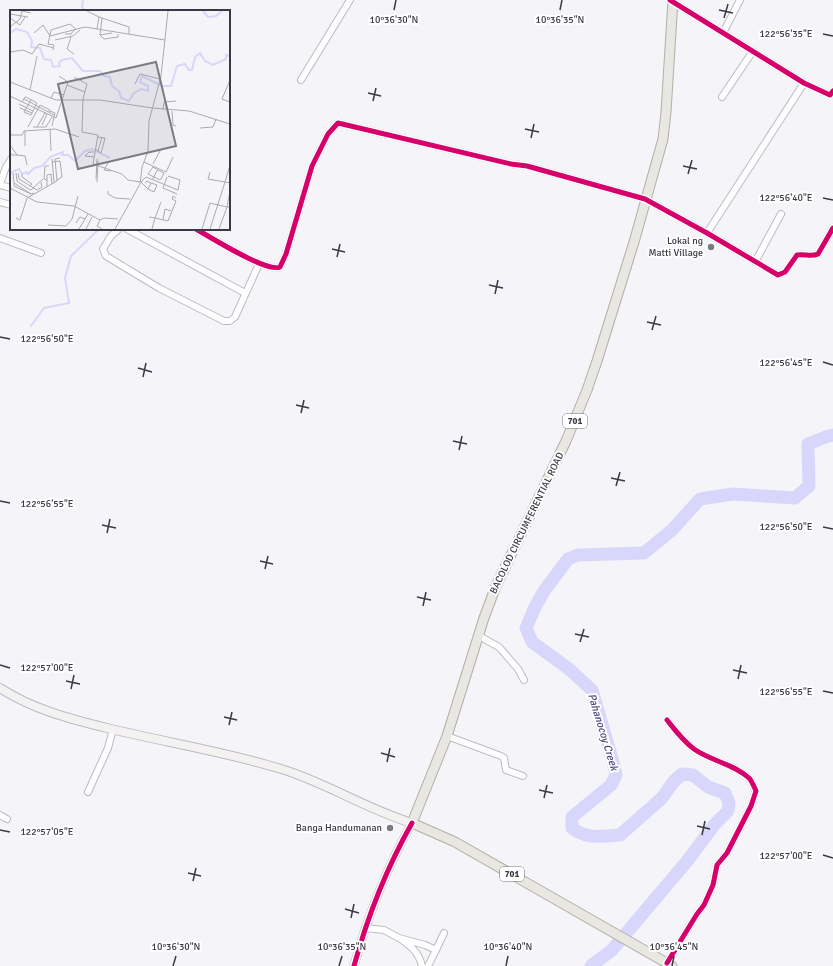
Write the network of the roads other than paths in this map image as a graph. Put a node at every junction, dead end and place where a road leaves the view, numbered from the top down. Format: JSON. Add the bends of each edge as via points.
{"nodes":[{"id":1,"x":350,"y":0,"type":"edge"},
{"id":2,"x":672,"y":0,"type":"edge"},
{"id":3,"x":740,"y":0,"type":"edge"},
{"id":4,"x":723,"y":33,"type":"junction"},
{"id":5,"x":753,"y":51,"type":"junction"},
{"id":6,"x":301,"y":80,"type":"dead end"},
{"id":7,"x":804,"y":83,"type":"junction"},
{"id":8,"x":833,"y":91,"type":"edge"},
{"id":9,"x":722,"y":97,"type":"dead end"},
{"id":10,"x":10,"y":160,"type":"edge"},
{"id":11,"x":0,"y":184,"type":"edge"},
{"id":12,"x":10,"y":188,"type":"edge"},
{"id":13,"x":645,"y":198,"type":"junction"},
{"id":14,"x":0,"y":202,"type":"edge"},
{"id":15,"x":10,"y":205,"type":"edge"},
{"id":16,"x":781,"y":214,"type":"dead end"},
{"id":17,"x":833,"y":228,"type":"edge"},
{"id":18,"x":118,"y":230,"type":"edge"},
{"id":19,"x":129,"y":230,"type":"edge"},
{"id":20,"x":198,"y":230,"type":"edge"},
{"id":21,"x":707,"y":233,"type":"junction"},
{"id":22,"x":0,"y":238,"type":"edge"},
{"id":23,"x":41,"y":253,"type":"dead end"},
{"id":24,"x":755,"y":262,"type":"junction"},
{"id":25,"x":259,"y":264,"type":"junction"},
{"id":26,"x":245,"y":293,"type":"junction"},
{"id":27,"x":479,"y":636,"type":"junction"},
{"id":28,"x":524,"y":680,"type":"dead end"},
{"id":29,"x":0,"y":688,"type":"edge"},
{"id":30,"x":667,"y":720,"type":"dead end"},
{"id":31,"x":113,"y":729,"type":"junction"},
{"id":32,"x":447,"y":736,"type":"junction"},
{"id":33,"x":522,"y":776,"type":"dead end"},
{"id":34,"x":88,"y":792,"type":"dead end"},
{"id":35,"x":0,"y":815,"type":"edge"},
{"id":36,"x":7,"y":820,"type":"dead end"},
{"id":37,"x":412,"y":823,"type":"junction"},
{"id":38,"x":365,"y":928,"type":"junction"},
{"id":39,"x":444,"y":933,"type":"dead end"},
{"id":40,"x":399,"y":938,"type":"junction"},
{"id":41,"x":436,"y":950,"type":"junction"},
{"id":42,"x":670,"y":965,"type":"edge"},
{"id":43,"x":354,"y":966,"type":"edge"},
{"id":44,"x":422,"y":966,"type":"edge"},
{"id":45,"x":428,"y":966,"type":"edge"}],
"edges":[{"from":1,"to":6,"type":"street"},
{"from":2,"to":4,"type":"street"},
{"from":2,"to":13,"type":"main road","name":"BACOLOD CIRCUMFERENTIAL ROAD","number":"701","via":[[663,139]]},
{"from":3,"to":4,"type":"street"},
{"from":4,"to":5,"type":"street"},
{"from":5,"to":7,"type":"street"},
{"from":5,"to":9,"type":"street"},
{"from":7,"to":8,"type":"street","via":[[830,95]]},
{"from":7,"to":21,"type":"street"},
{"from":10,"to":11,"type":"street"},
{"from":11,"to":12,"type":"street"},
{"from":13,"to":21,"type":"street"},
{"from":13,"to":25,"type":"street","via":[[527,166],[338,123],[328,134],[312,166],[282,265],[277,268]]},
{"from":13,"to":27,"type":"main road","name":"BACOLOD CIRCUMFERENTIAL ROAD","number":"701","via":[[587,390],[566,441],[496,586]]},
{"from":14,"to":15,"type":"street"},
{"from":16,"to":24,"type":"street"},
{"from":17,"to":24,"type":"street","via":[[818,254],[797,255],[782,274],[778,275]]},
{"from":18,"to":26,"type":"street","via":[[103,249],[106,256],[159,288],[219,319],[230,321],[234,317]]},
{"from":19,"to":26,"type":"street"},
{"from":20,"to":25,"type":"street"},
{"from":21,"to":24,"type":"street"},
{"from":22,"to":23,"type":"street"},
{"from":25,"to":26,"type":"street"},
{"from":27,"to":28,"type":"street","via":[[498,647],[518,669]]},
{"from":27,"to":32,"type":"main road","name":"BACOLOD CIRCUMFERENTIAL ROAD","number":"701"},
{"from":29,"to":31,"type":"main road","via":[[36,707]]},
{"from":30,"to":42,"type":"street","via":[[694,749],[736,770],[749,779],[756,791],[734,841],[717,865],[714,885]]},
{"from":31,"to":34,"type":"street","via":[[108,748]]},
{"from":31,"to":37,"type":"main road","via":[[279,768],[369,808]]},
{"from":32,"to":33,"type":"street","via":[[501,756],[504,758],[506,770]]},
{"from":32,"to":37,"type":"main road","name":"BACOLOD CIRCUMFERENTIAL ROAD","number":"701"},
{"from":35,"to":36,"type":"street"},
{"from":37,"to":38,"type":"street","via":[[391,861]]},
{"from":37,"to":42,"type":"main road","number":"701","via":[[455,842]]},
{"from":38,"to":40,"type":"street","via":[[384,930]]},
{"from":38,"to":43,"type":"street"},
{"from":39,"to":41,"type":"street"},
{"from":40,"to":41,"type":"street"},
{"from":40,"to":44,"type":"street","via":[[415,950]]},
{"from":41,"to":45,"type":"street"}]}
